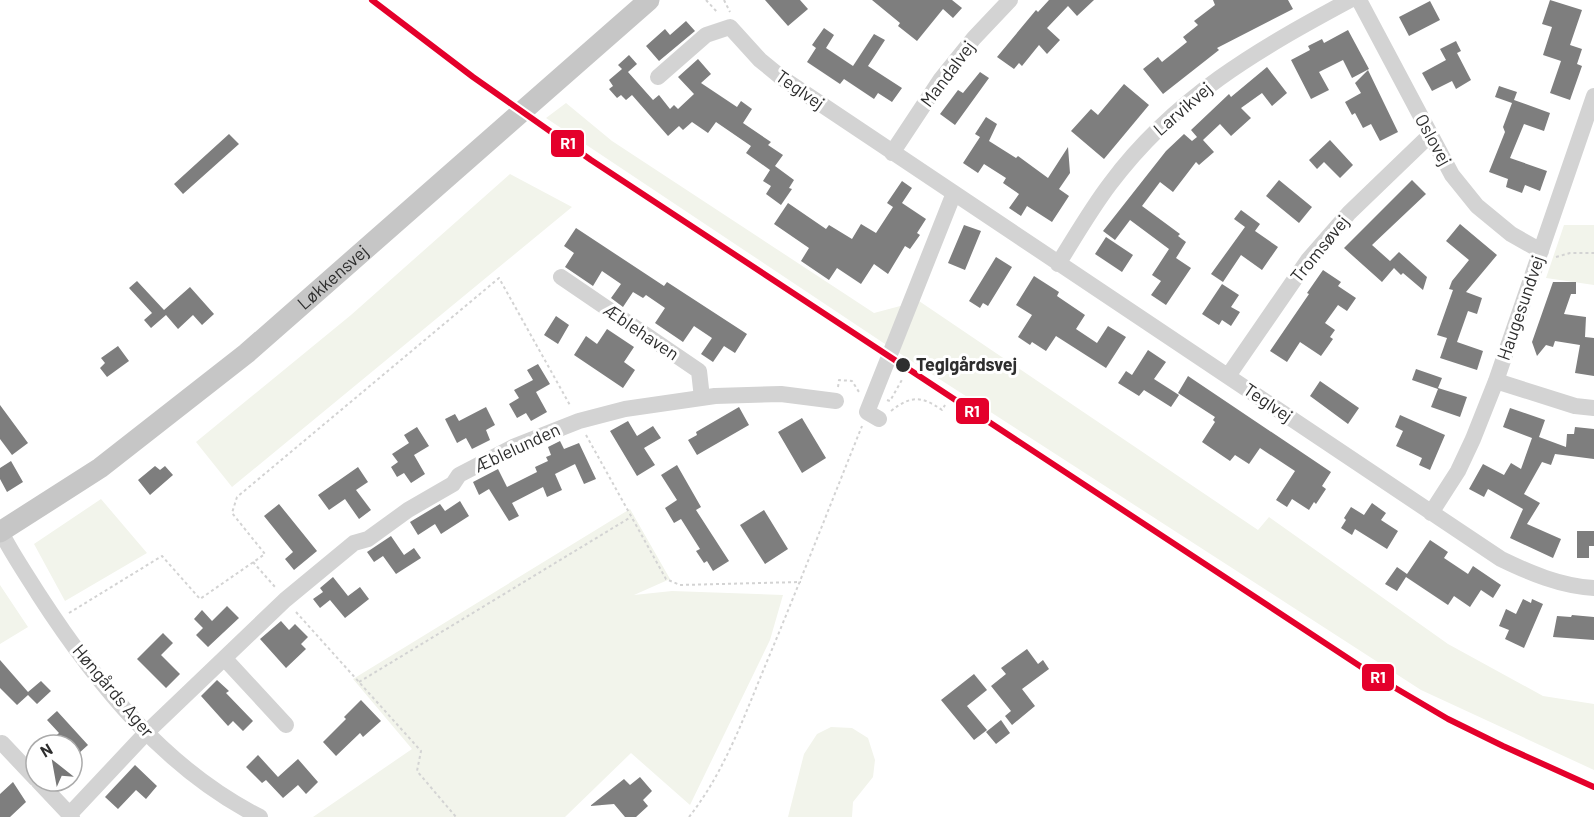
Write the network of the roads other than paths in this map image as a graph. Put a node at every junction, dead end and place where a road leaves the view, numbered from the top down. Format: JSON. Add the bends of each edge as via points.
{"nodes":[{"id":1,"x":649,"y":0,"type":"edge"},
{"id":2,"x":1010,"y":0,"type":"edge"},
{"id":3,"x":1350,"y":0,"type":"edge"},
{"id":4,"x":1359,"y":0,"type":"edge"},
{"id":5,"x":658,"y":77,"type":"dead end"},
{"id":6,"x":1594,"y":96,"type":"edge"},
{"id":7,"x":1430,"y":135,"type":"junction"},
{"id":8,"x":892,"y":153,"type":"junction"},
{"id":9,"x":954,"y":193,"type":"junction"},
{"id":10,"x":1539,"y":256,"type":"junction"},
{"id":11,"x":1058,"y":264,"type":"junction"},
{"id":12,"x":561,"y":277,"type":"dead end"},
{"id":13,"x":1228,"y":376,"type":"junction"},
{"id":14,"x":1496,"y":381,"type":"junction"},
{"id":15,"x":702,"y":398,"type":"junction"},
{"id":16,"x":836,"y":401,"type":"road end"},
{"id":17,"x":1594,"y":408,"type":"edge"},
{"id":18,"x":872,"y":411,"type":"road end"},
{"id":19,"x":1431,"y":513,"type":"junction"},
{"id":20,"x":0,"y":532,"type":"edge"},
{"id":21,"x":1594,"y":588,"type":"edge"},
{"id":22,"x":225,"y":659,"type":"junction"},
{"id":23,"x":286,"y":725,"type":"dead end"},
{"id":24,"x":146,"y":733,"type":"junction"},
{"id":25,"x":2,"y":742,"type":"dead end"},
{"id":26,"x":24,"y":766,"type":"edge"},
{"id":27,"x":49,"y":793,"type":"edge"},
{"id":28,"x":70,"y":816,"type":"edge"},
{"id":29,"x":260,"y":817,"type":"edge"}],
"edges":[{"from":1,"to":20,"type":"main road","name":"Løkkensvej","via":[[238,361],[99,468]]},
{"from":2,"to":8,"type":"street","name":"Mandalvej","via":[[941,79]]},
{"from":3,"to":11,"type":"street","name":"Larvikvej","via":[[1272,42],[1184,105],[1110,184]]},
{"from":4,"to":7,"type":"street","name":"Oslovej"},
{"from":5,"to":8,"type":"street","name":"Teglvej","via":[[706,35],[730,27],[782,78]]},
{"from":6,"to":10,"type":"street","name":"Haugesundvej"},
{"from":7,"to":10,"type":"street","name":"Oslovej","via":[[1452,175],[1478,206]]},
{"from":7,"to":13,"type":"street","name":"Tromsøvej","via":[[1349,213],[1308,260]]},
{"from":8,"to":9,"type":"street","name":"Teglvej"},
{"from":9,"to":11,"type":"street","name":"Teglvej"},
{"from":9,"to":18,"type":"street","via":[[877,386]]},
{"from":10,"to":14,"type":"street","name":"Haugesundvej"},
{"from":11,"to":13,"type":"street","name":"Teglvej"},
{"from":12,"to":15,"type":"street","name":"Æblehaven","via":[[699,371]]},
{"from":13,"to":19,"type":"street","name":"Teglvej"},
{"from":14,"to":17,"type":"street","via":[[1575,406]]},
{"from":14,"to":19,"type":"street","name":"Haugesundvej","via":[[1458,471]]},
{"from":15,"to":16,"type":"street","name":"Æblelunden","via":[[781,394]]},
{"from":15,"to":22,"type":"street","name":"Æblelunden","via":[[625,409],[579,421],[513,447],[459,475],[453,484],[368,539],[354,543],[285,600]]},
{"from":19,"to":21,"type":"street","name":"Teglvej","via":[[1529,573]]},
{"from":20,"to":24,"type":"street","name":"Høngårds Ager","via":[[88,666]]},
{"from":22,"to":23,"type":"street"},
{"from":22,"to":24,"type":"street","name":"Æblelunden"},
{"from":24,"to":28,"type":"street","name":"Æblelunden"},
{"from":24,"to":29,"type":"street","name":"Høngårds Ager","via":[[191,774]]},
{"from":25,"to":26,"type":"street"},
{"from":27,"to":28,"type":"street"}]}
